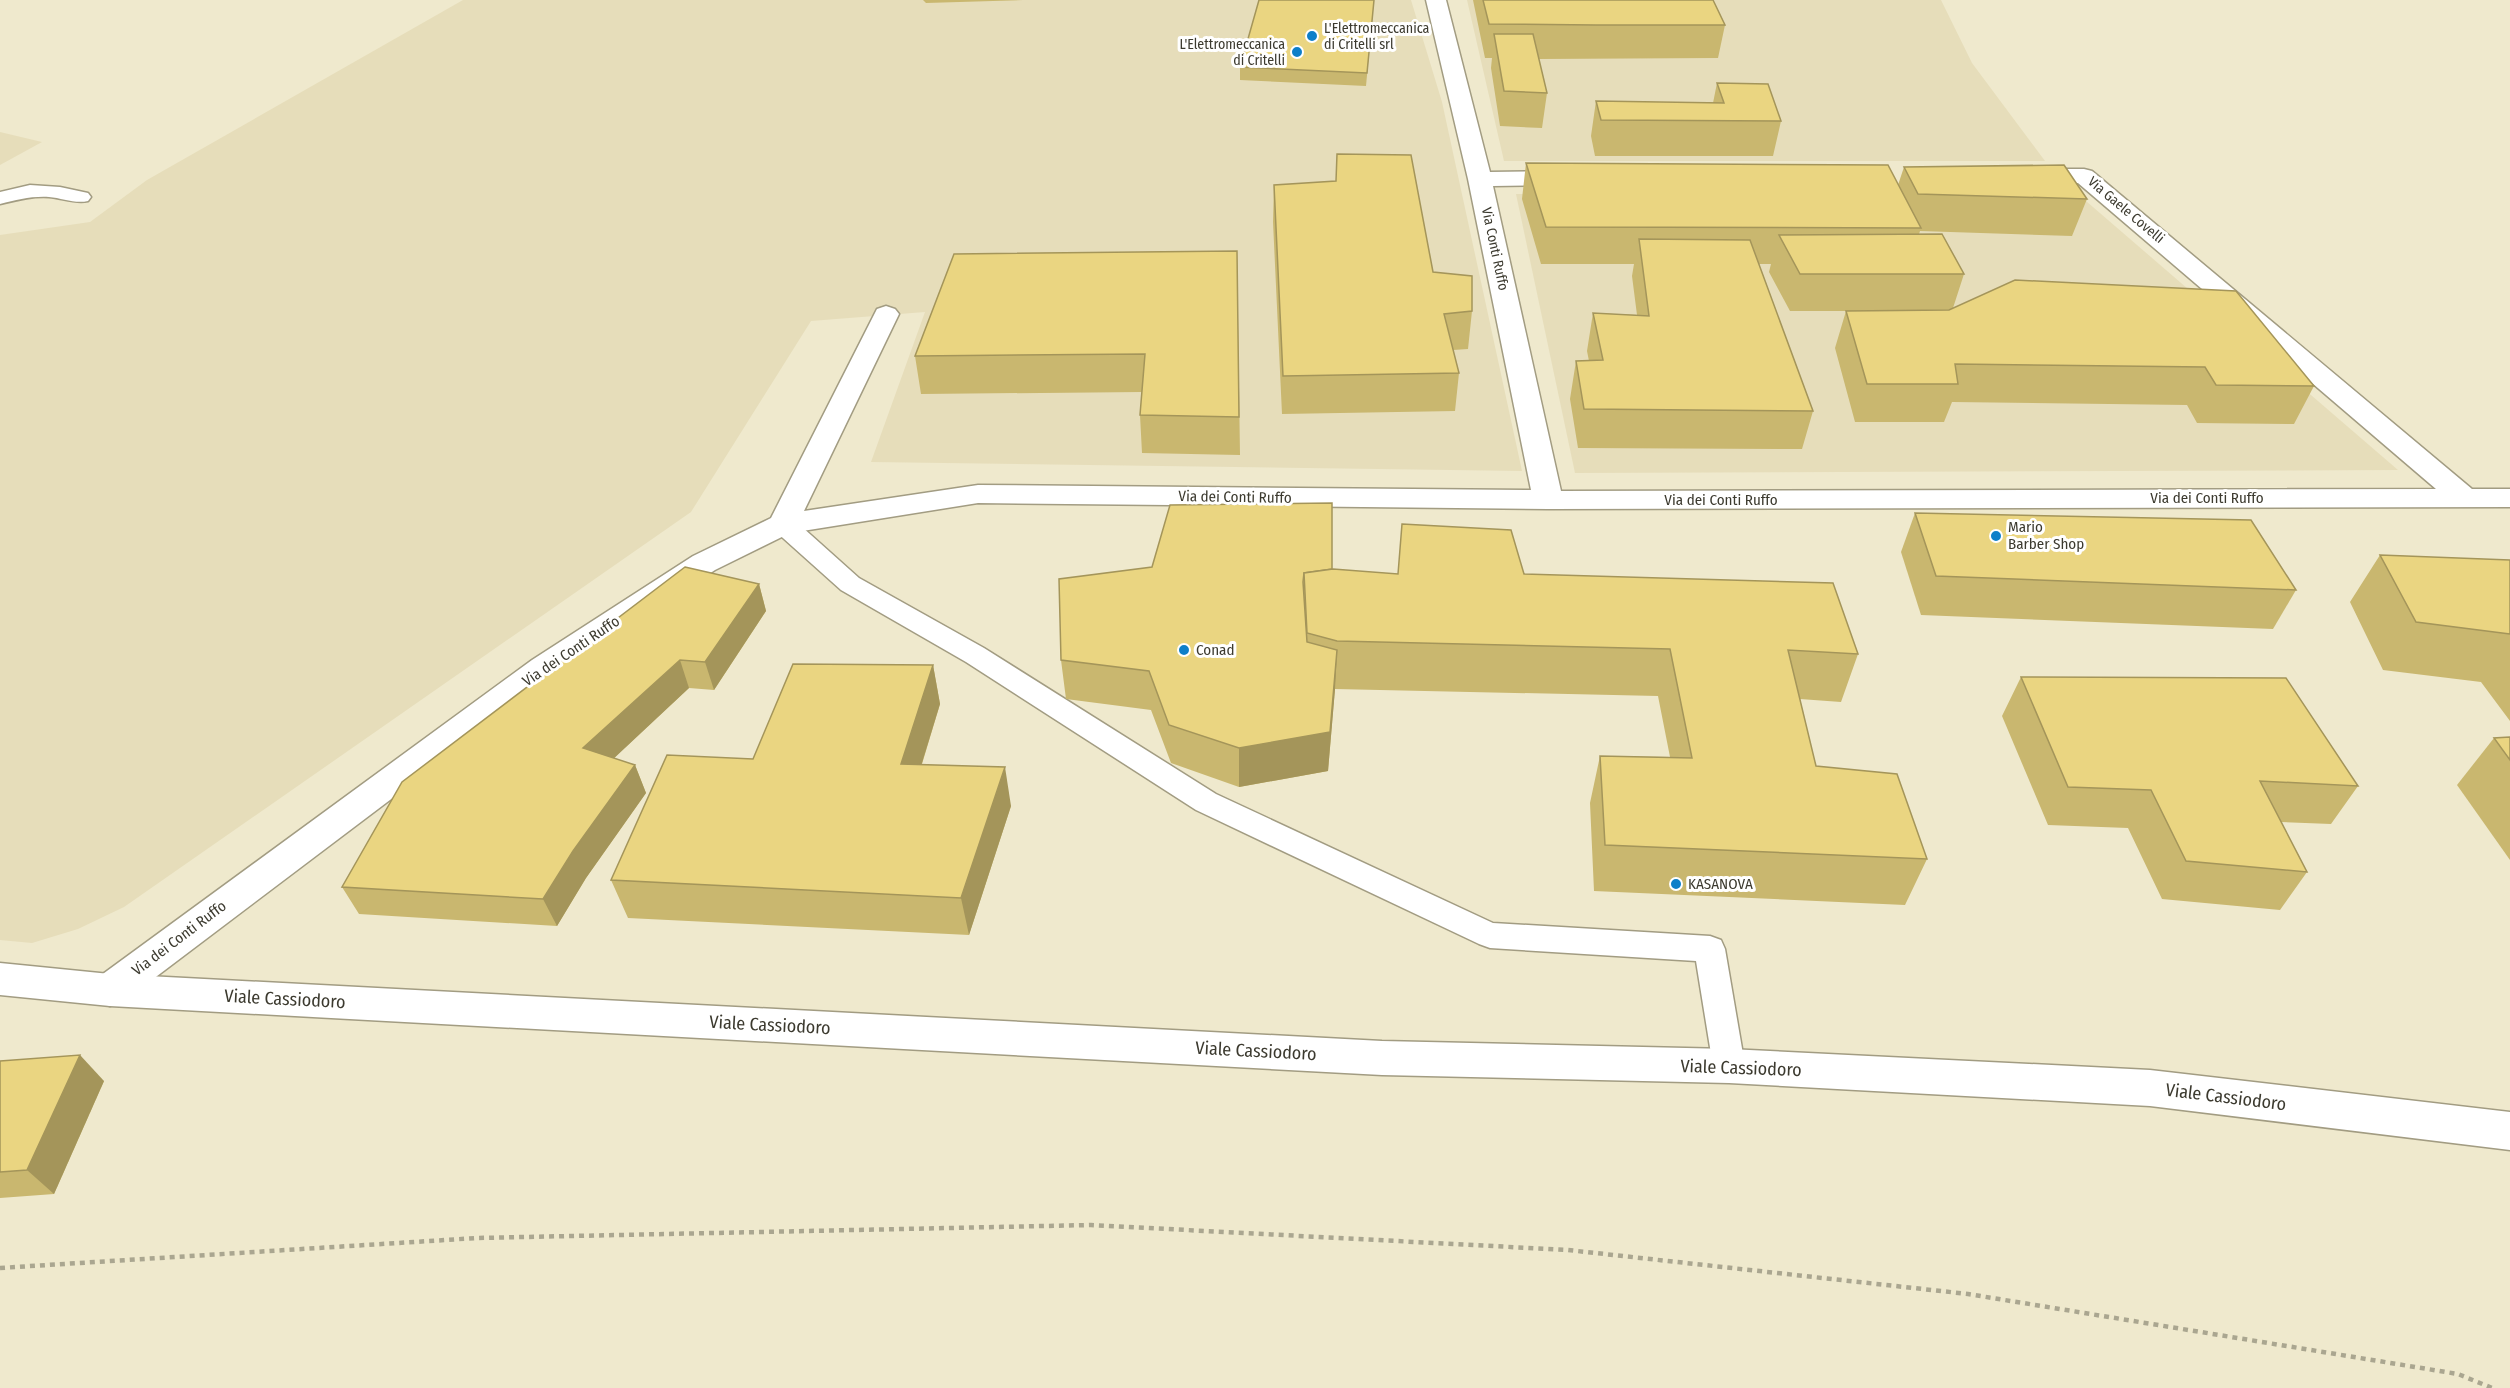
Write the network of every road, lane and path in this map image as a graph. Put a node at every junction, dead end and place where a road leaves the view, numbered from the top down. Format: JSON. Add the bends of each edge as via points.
{"nodes":[{"id":1,"x":1436,"y":0,"type":"edge"},
{"id":2,"x":2001,"y":176,"type":"edge"},
{"id":3,"x":1586,"y":178,"type":"edge"},
{"id":4,"x":1480,"y":179,"type":"junction"},
{"id":5,"x":81,"y":197,"type":"dead end"},
{"id":6,"x":0,"y":198,"type":"edge"},
{"id":7,"x":886,"y":314,"type":"dead end"},
{"id":8,"x":2464,"y":497,"type":"junction"},
{"id":9,"x":2510,"y":498,"type":"edge"},
{"id":10,"x":1548,"y":500,"type":"junction"},
{"id":11,"x":783,"y":524,"type":"junction"},
{"id":12,"x":0,"y":979,"type":"edge"},
{"id":13,"x":110,"y":990,"type":"junction"},
{"id":14,"x":1729,"y":1066,"type":"junction"},
{"id":15,"x":2510,"y":1131,"type":"edge"},
{"id":16,"x":0,"y":1268,"type":"edge"},
{"id":17,"x":2492,"y":1388,"type":"edge"}],
"edges":[{"from":1,"to":4,"type":"street","name":"Via Conti Ruffo"},
{"from":2,"to":8,"type":"street","name":"Via Gaele Covelli","via":[[2084,176]]},
{"from":3,"to":4,"type":"street"},
{"from":4,"to":10,"type":"street","name":"Via Conti Ruffo"},
{"from":5,"to":6,"type":"lane","via":[[30,190]]},
{"from":7,"to":11,"type":"street"},
{"from":8,"to":9,"type":"street","name":"Via dei Conti Ruffo"},
{"from":8,"to":10,"type":"street","name":"Via dei Conti Ruffo"},
{"from":10,"to":11,"type":"street","name":"Via dei Conti Ruffo","via":[[978,494]]},
{"from":11,"to":13,"type":"street","name":"Via dei Conti Ruffo","via":[[704,563],[543,668]]},
{"from":11,"to":14,"type":"lane","via":[[850,584],[975,655],[1206,802],[1490,935],[1710,949]]},
{"from":12,"to":13,"type":"street","name":"Viale Cassiodoro"},
{"from":13,"to":14,"type":"street","name":"Viale Cassiodoro","via":[[1382,1058]]},
{"from":14,"to":15,"type":"street","name":"Viale Cassiodoro","via":[[2150,1088]]},
{"from":16,"to":17,"type":"path","via":[[477,1238],[1091,1225],[1568,1250],[1968,1294],[2458,1374]]}]}
